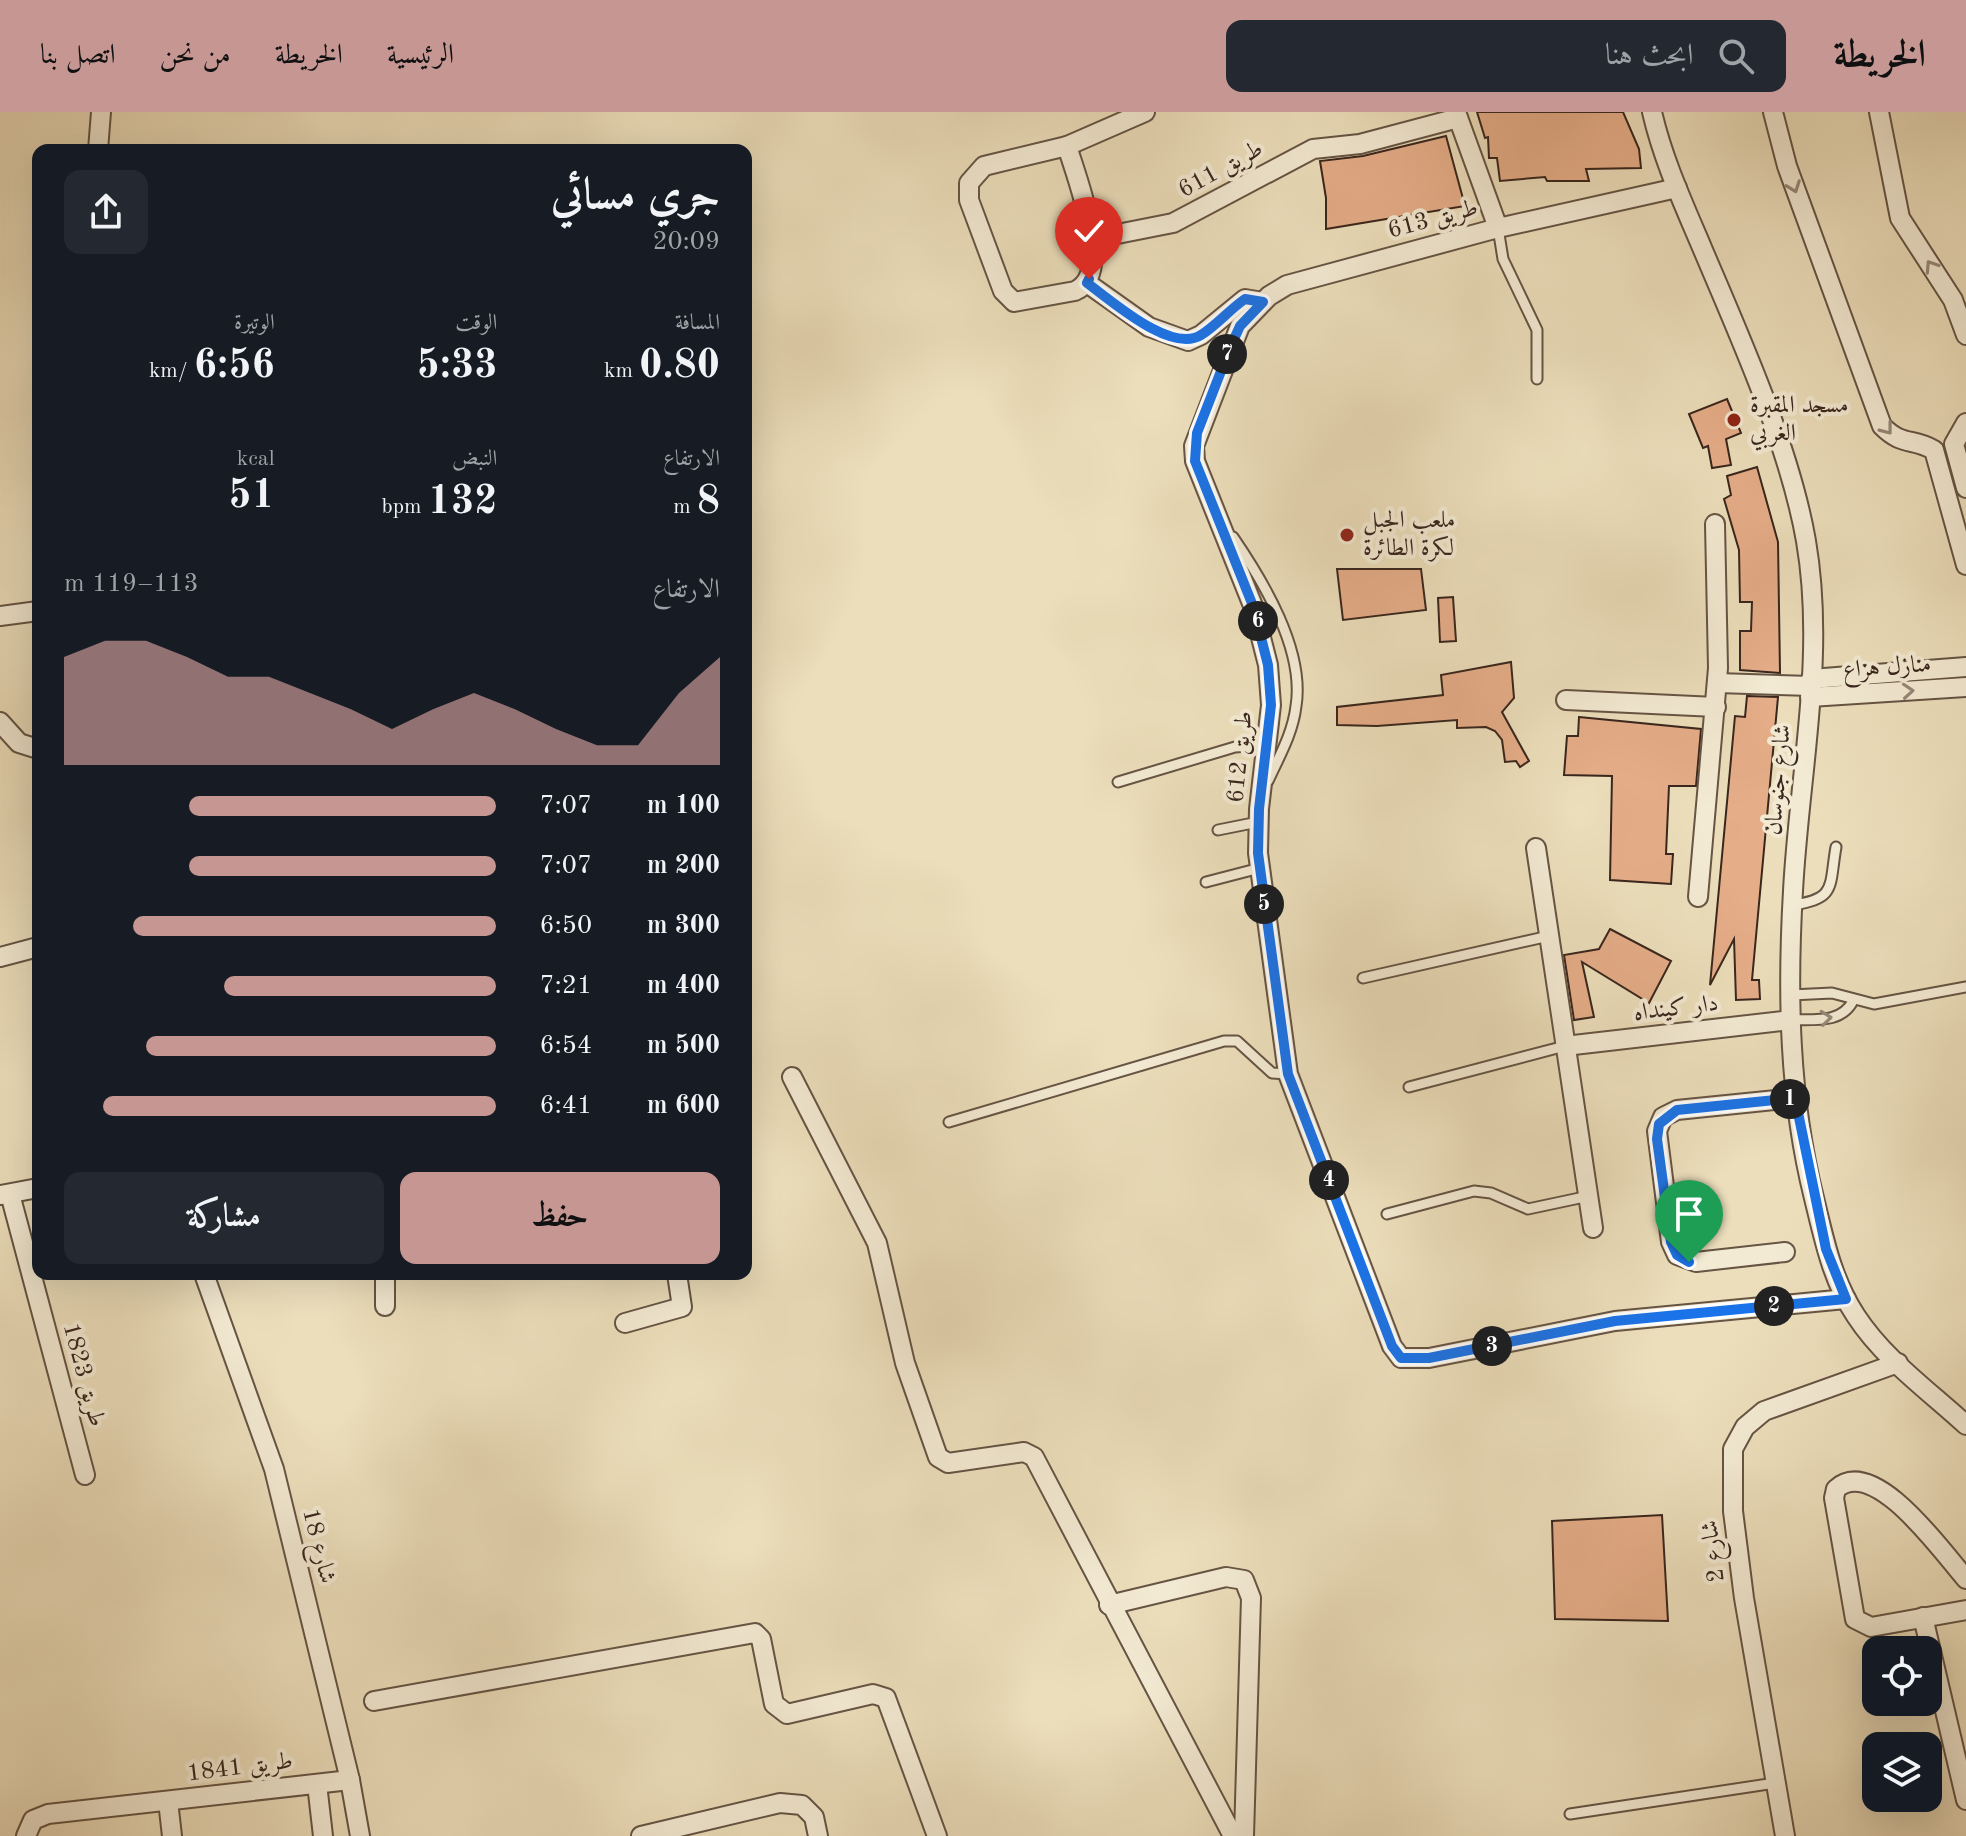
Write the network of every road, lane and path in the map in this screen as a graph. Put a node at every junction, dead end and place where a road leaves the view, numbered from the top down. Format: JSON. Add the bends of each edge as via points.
{"nodes":[{"id":1,"x":101,"y":112,"type":"edge"},
{"id":2,"x":1145,"y":112,"type":"edge"},
{"id":3,"x":1652,"y":112,"type":"edge"},
{"id":4,"x":1773,"y":112,"type":"edge"},
{"id":5,"x":1879,"y":112,"type":"edge"},
{"id":6,"x":1457,"y":115,"type":"edge"},
{"id":7,"x":98,"y":144,"type":"edge"},
{"id":8,"x":1067,"y":146,"type":"junction"},
{"id":9,"x":1677,"y":188,"type":"junction"},
{"id":10,"x":1498,"y":228,"type":"junction"},
{"id":11,"x":1092,"y":239,"type":"junction"},
{"id":12,"x":1087,"y":283,"type":"junction"},
{"id":13,"x":1263,"y":302,"type":"junction"},
{"id":14,"x":1966,"y":335,"type":"edge"},
{"id":15,"x":1230,"y":348,"type":"joint"},
{"id":16,"x":1537,"y":379,"type":"dead end"},
{"id":17,"x":1966,"y":423,"type":"edge"},
{"id":18,"x":1954,"y":444,"type":"junction"},
{"id":19,"x":1934,"y":450,"type":"junction"},
{"id":20,"x":1966,"y":488,"type":"edge"},
{"id":21,"x":1214,"y":511,"type":"junction"},
{"id":22,"x":1715,"y":524,"type":"dead end"},
{"id":23,"x":1966,"y":565,"type":"edge"},
{"id":24,"x":32,"y":612,"type":"edge"},
{"id":25,"x":0,"y":616,"type":"edge"},
{"id":26,"x":1966,"y":667,"type":"edge"},
{"id":27,"x":1717,"y":683,"type":"junction"},
{"id":28,"x":1811,"y":687,"type":"junction"},
{"id":29,"x":1966,"y":687,"type":"edge"},
{"id":30,"x":1566,"y":700,"type":"dead end"},
{"id":31,"x":1716,"y":707,"type":"junction"},
{"id":32,"x":0,"y":722,"type":"edge"},
{"id":33,"x":1267,"y":745,"type":"junction"},
{"id":34,"x":32,"y":747,"type":"edge"},
{"id":35,"x":1118,"y":782,"type":"dead end"},
{"id":36,"x":1260,"y":797,"type":"junction"},
{"id":37,"x":1258,"y":822,"type":"junction"},
{"id":38,"x":1218,"y":830,"type":"dead end"},
{"id":39,"x":1836,"y":847,"type":"dead end"},
{"id":40,"x":1536,"y":848,"type":"dead end"},
{"id":41,"x":1260,"y":868,"type":"junction"},
{"id":42,"x":1206,"y":882,"type":"dead end"},
{"id":43,"x":1698,"y":897,"type":"dead end"},
{"id":44,"x":1793,"y":905,"type":"junction"},
{"id":45,"x":1549,"y":936,"type":"junction"},
{"id":46,"x":32,"y":949,"type":"edge"},
{"id":47,"x":0,"y":957,"type":"edge"},
{"id":48,"x":1363,"y":978,"type":"dead end"},
{"id":49,"x":1966,"y":987,"type":"edge"},
{"id":50,"x":1791,"y":995,"type":"junction"},
{"id":51,"x":1853,"y":1001,"type":"junction"},
{"id":52,"x":1791,"y":1020,"type":"junction"},
{"id":53,"x":1565,"y":1046,"type":"junction"},
{"id":54,"x":1288,"y":1074,"type":"junction"},
{"id":55,"x":792,"y":1077,"type":"dead end"},
{"id":56,"x":1409,"y":1087,"type":"dead end"},
{"id":57,"x":1795,"y":1098,"type":"junction"},
{"id":58,"x":949,"y":1122,"type":"dead end"},
{"id":59,"x":32,"y":1189,"type":"edge"},
{"id":60,"x":5,"y":1194,"type":"edge"},
{"id":61,"x":1589,"y":1196,"type":"junction"},
{"id":62,"x":1387,"y":1214,"type":"dead end"},
{"id":63,"x":1593,"y":1228,"type":"dead end"},
{"id":64,"x":1785,"y":1252,"type":"dead end"},
{"id":65,"x":206,"y":1280,"type":"edge"},
{"id":66,"x":385,"y":1280,"type":"edge"},
{"id":67,"x":678,"y":1280,"type":"edge"},
{"id":68,"x":1846,"y":1299,"type":"junction"},
{"id":69,"x":385,"y":1306,"type":"dead end"},
{"id":70,"x":625,"y":1323,"type":"dead end"},
{"id":71,"x":1898,"y":1363,"type":"junction"},
{"id":72,"x":1966,"y":1425,"type":"edge"},
{"id":73,"x":85,"y":1475,"type":"dead end"},
{"id":74,"x":1966,"y":1579,"type":"edge"},
{"id":75,"x":1109,"y":1605,"type":"junction"},
{"id":76,"x":1966,"y":1610,"type":"edge"},
{"id":77,"x":1923,"y":1617,"type":"junction"},
{"id":78,"x":374,"y":1701,"type":"dead end"},
{"id":79,"x":350,"y":1780,"type":"junction"},
{"id":80,"x":1775,"y":1783,"type":"junction"},
{"id":81,"x":317,"y":1784,"type":"junction"},
{"id":82,"x":1966,"y":1800,"type":"edge"},
{"id":83,"x":168,"y":1801,"type":"junction"},
{"id":84,"x":1570,"y":1814,"type":"dead end"},
{"id":85,"x":26,"y":1836,"type":"edge"},
{"id":86,"x":172,"y":1836,"type":"edge"},
{"id":87,"x":323,"y":1836,"type":"edge"},
{"id":88,"x":360,"y":1836,"type":"edge"},
{"id":89,"x":641,"y":1836,"type":"edge"},
{"id":90,"x":818,"y":1836,"type":"edge"},
{"id":91,"x":937,"y":1836,"type":"edge"},
{"id":92,"x":1233,"y":1836,"type":"edge"},
{"id":93,"x":1244,"y":1836,"type":"edge"},
{"id":94,"x":1785,"y":1836,"type":"edge"}],
"edges":[{"from":1,"to":7,"type":"street"},
{"from":2,"to":8,"type":"street"},
{"from":3,"to":9,"type":"street","name":"شارع جنوسان"},
{"from":4,"to":19,"type":"street","one_way":true,"via":[[1787,166],[1882,426],[1897,440]]},
{"from":14,"to":5,"type":"street","one_way":true,"via":[[1953,300],[1900,218]]},
{"from":6,"to":10,"type":"street","name":"طريق 611"},
{"from":6,"to":11,"type":"street","name":"طريق 611","via":[[1360,144],[1304,152],[1186,217]]},
{"from":8,"to":11,"type":"street"},
{"from":8,"to":12,"type":"street","via":[[984,166],[971,178],[968,195],[1009,299],[1024,302],[1075,291]]},
{"from":9,"to":10,"type":"street","name":"طريق 613"},
{"from":9,"to":28,"type":"street","name":"شارع جنوسان","via":[[1736,326],[1798,506],[1811,583]]},
{"from":10,"to":13,"type":"street","name":"طريق 613","via":[[1307,277]]},
{"from":10,"to":16,"type":"lane","via":[[1503,259],[1537,330]]},
{"from":11,"to":12,"type":"street"},
{"from":12,"to":13,"type":"street","via":[[1149,327],[1188,341],[1245,299]]},
{"from":13,"to":15,"type":"street","name":"طريق 613","via":[[1240,326]]},
{"from":15,"to":21,"type":"street","name":"طريق 612","via":[[1194,446]]},
{"from":17,"to":18,"type":"street"},
{"from":18,"to":19,"type":"street"},
{"from":18,"to":20,"type":"street"},
{"from":19,"to":23,"type":"street"},
{"from":21,"to":33,"type":"street","name":"طريق 612","via":[[1265,645],[1271,705]]},
{"from":21,"to":36,"type":"lane","via":[[1264,582],[1292,655],[1297,704],[1288,739]]},
{"from":22,"to":27,"type":"street"},
{"from":24,"to":25,"type":"street"},
{"from":26,"to":28,"type":"street","name":"منازل هزاع"},
{"from":27,"to":28,"type":"street"},
{"from":27,"to":31,"type":"street"},
{"from":28,"to":29,"type":"street","name":"منازل هزاع","one_way":true},
{"from":28,"to":44,"type":"street","name":"شارع جنوسان"},
{"from":30,"to":31,"type":"street"},
{"from":31,"to":43,"type":"street"},
{"from":32,"to":34,"type":"street","via":[[19,743]]},
{"from":33,"to":35,"type":"lane","via":[[1243,745]]},
{"from":33,"to":36,"type":"street","name":"طريق 612"},
{"from":36,"to":37,"type":"street","name":"طريق 612"},
{"from":37,"to":38,"type":"lane"},
{"from":37,"to":41,"type":"street","name":"طريق 612"},
{"from":39,"to":44,"type":"lane","via":[[1826,895]]},
{"from":40,"to":45,"type":"street"},
{"from":41,"to":42,"type":"lane"},
{"from":41,"to":54,"type":"street","name":"طريق 612"},
{"from":44,"to":50,"type":"street","name":"شارع جنوسان"},
{"from":45,"to":48,"type":"lane"},
{"from":45,"to":53,"type":"street"},
{"from":46,"to":47,"type":"street"},
{"from":49,"to":51,"type":"lane","via":[[1882,1004]]},
{"from":50,"to":51,"type":"lane","via":[[1832,993]]},
{"from":50,"to":52,"type":"street","name":"شارع جنوسان"},
{"from":52,"to":51,"type":"lane","one_way":true,"via":[[1836,1017]]},
{"from":52,"to":53,"type":"street","name":"دار كينداه"},
{"from":52,"to":57,"type":"street","name":"شارع جنوسان"},
{"from":53,"to":56,"type":"lane"},
{"from":53,"to":61,"type":"street"},
{"from":54,"to":58,"type":"lane","via":[[1272,1073],[1237,1041],[1224,1041]]},
{"from":54,"to":68,"type":"street","name":"طريق 612","via":[[1401,1358],[1429,1358],[1615,1321]]},
{"from":55,"to":75,"type":"street","via":[[877,1243],[905,1363],[938,1457],[948,1463],[1024,1452],[1034,1457]]},
{"from":57,"to":64,"type":"street","via":[[1677,1110],[1663,1117],[1657,1131],[1677,1255],[1696,1262]]},
{"from":57,"to":68,"type":"street","name":"شارع جنوسان","via":[[1826,1249]]},
{"from":59,"to":60,"type":"street"},
{"from":60,"to":73,"type":"street","name":"طريق 1823"},
{"from":61,"to":62,"type":"lane","via":[[1528,1209],[1474,1191]]},
{"from":61,"to":63,"type":"street"},
{"from":65,"to":79,"type":"street","name":"شارع 18","via":[[274,1469]]},
{"from":66,"to":69,"type":"street"},
{"from":67,"to":70,"type":"street","via":[[682,1307]]},
{"from":68,"to":71,"type":"street","name":"شارع جنوسان","via":[[1869,1334]]},
{"from":71,"to":72,"type":"street","name":"شارع جنوسان"},
{"from":71,"to":80,"type":"street","name":"شارع 2","via":[[1764,1411],[1745,1427],[1733,1449],[1738,1555]]},
{"from":74,"to":77,"type":"street","via":[[1887,1493],[1864,1482],[1839,1485],[1834,1498],[1855,1619],[1871,1627]]},
{"from":75,"to":92,"type":"street"},
{"from":75,"to":93,"type":"street","via":[[1226,1577],[1244,1580],[1251,1598]]},
{"from":76,"to":77,"type":"street"},
{"from":77,"to":82,"type":"street"},
{"from":78,"to":91,"type":"street","via":[[755,1633],[779,1711],[787,1714],[873,1694],[886,1698]]},
{"from":79,"to":81,"type":"street","name":"طريق 1841"},
{"from":79,"to":88,"type":"street","name":"شارع 18"},
{"from":80,"to":84,"type":"lane"},
{"from":80,"to":94,"type":"street","name":"شارع 2"},
{"from":81,"to":83,"type":"street","name":"طريق 1841"},
{"from":81,"to":87,"type":"street","name":"طريق 1841"},
{"from":83,"to":85,"type":"street","name":"طريق 1841","via":[[40,1816],[28,1826]]},
{"from":83,"to":86,"type":"street","name":"طريق 1841"},
{"from":89,"to":90,"type":"street","via":[[780,1803],[802,1805],[814,1817]]}]}
